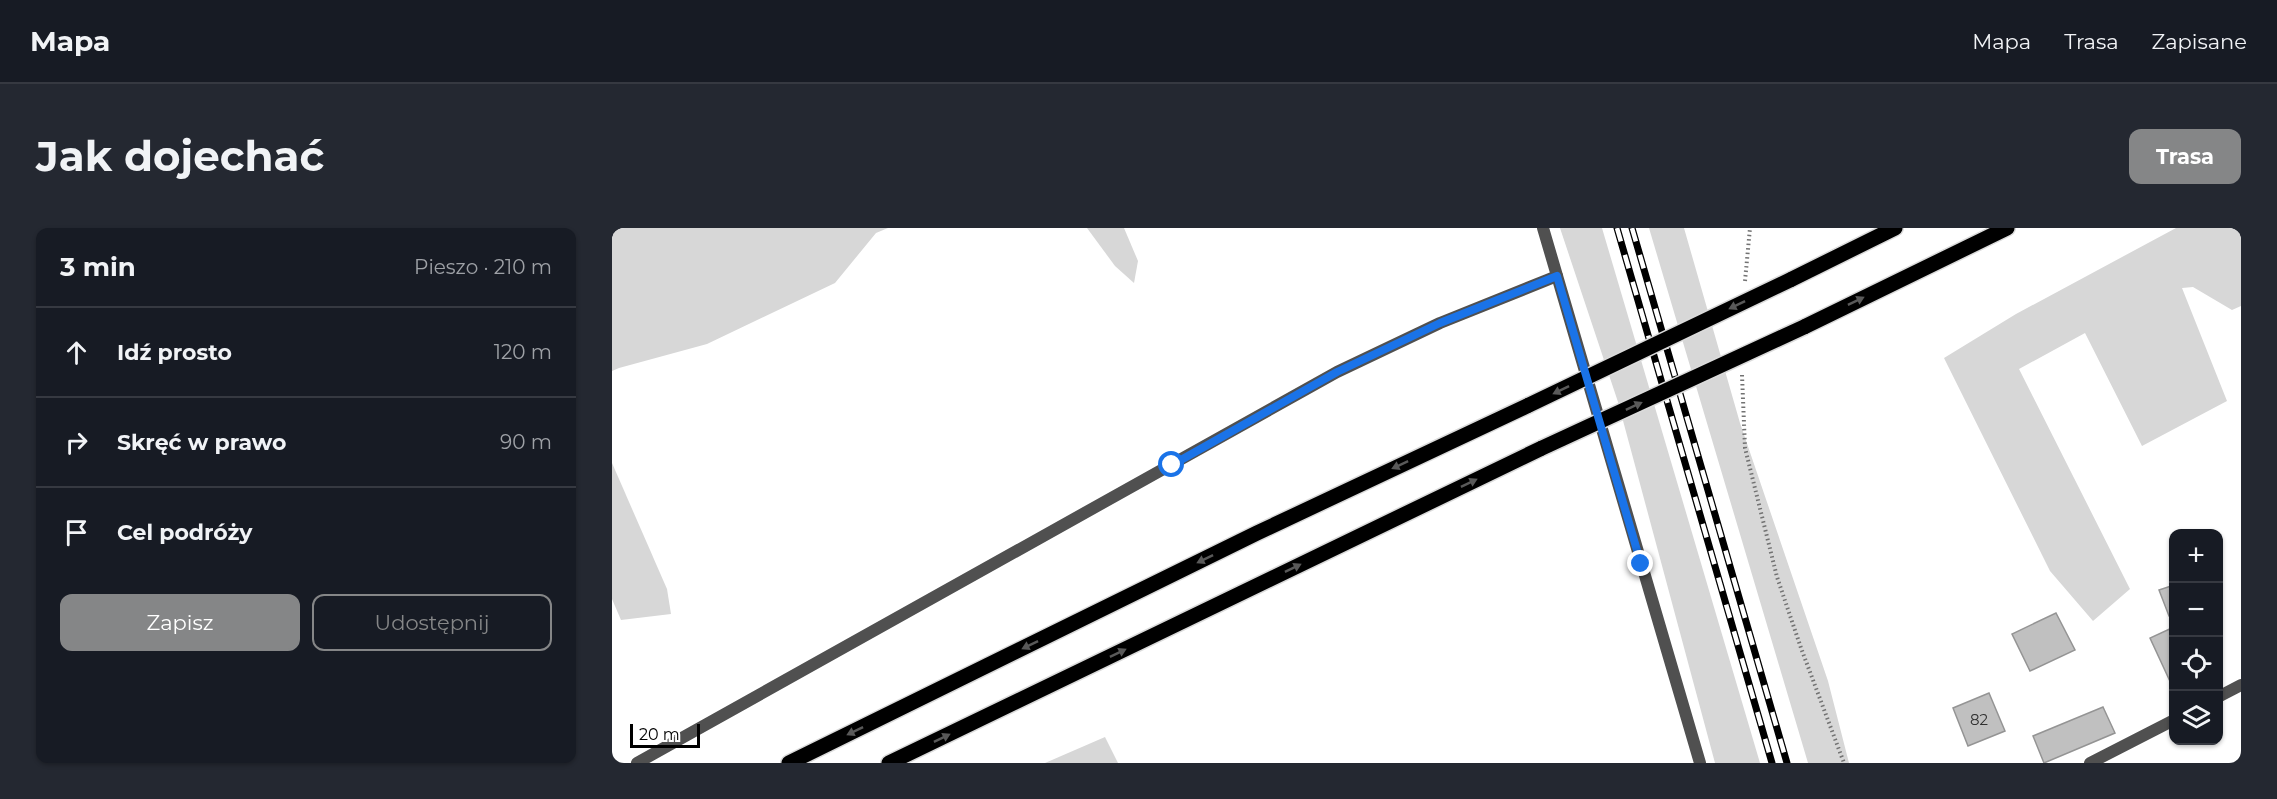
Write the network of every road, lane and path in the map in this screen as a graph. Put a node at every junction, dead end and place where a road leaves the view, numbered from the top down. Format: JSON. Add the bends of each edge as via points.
{"nodes":[{"id":1,"x":1543,"y":228,"type":"edge"},
{"id":2,"x":1749,"y":228,"type":"edge"},
{"id":3,"x":1895,"y":228,"type":"edge"},
{"id":4,"x":2007,"y":228,"type":"edge"},
{"id":5,"x":1557,"y":276,"type":"junction"},
{"id":6,"x":1745,"y":282,"type":"dead end"},
{"id":7,"x":1742,"y":369,"type":"dead end"},
{"id":8,"x":2241,"y":686,"type":"edge"},
{"id":9,"x":2223,"y":695,"type":"edge"},
{"id":10,"x":2169,"y":723,"type":"edge"},
{"id":11,"x":637,"y":763,"type":"edge"},
{"id":12,"x":789,"y":763,"type":"edge"},
{"id":13,"x":889,"y":763,"type":"edge"},
{"id":14,"x":1700,"y":763,"type":"edge"},
{"id":15,"x":1844,"y":763,"type":"edge"},
{"id":16,"x":2090,"y":763,"type":"edge"}],
"edges":[{"from":1,"to":5,"type":"street"},
{"from":2,"to":6,"type":"path"},
{"from":3,"to":12,"type":"main road","one_way":true,"bridge":true,"via":[[1257,533]]},
{"from":13,"to":4,"type":"main road","one_way":true,"bridge":true},
{"from":5,"to":11,"type":"street","via":[[1440,323],[1337,372]]},
{"from":5,"to":14,"type":"street"},
{"from":7,"to":15,"type":"path","via":[[1745,447],[1777,577]]},
{"from":8,"to":9,"type":"street"},
{"from":10,"to":16,"type":"street"}]}
